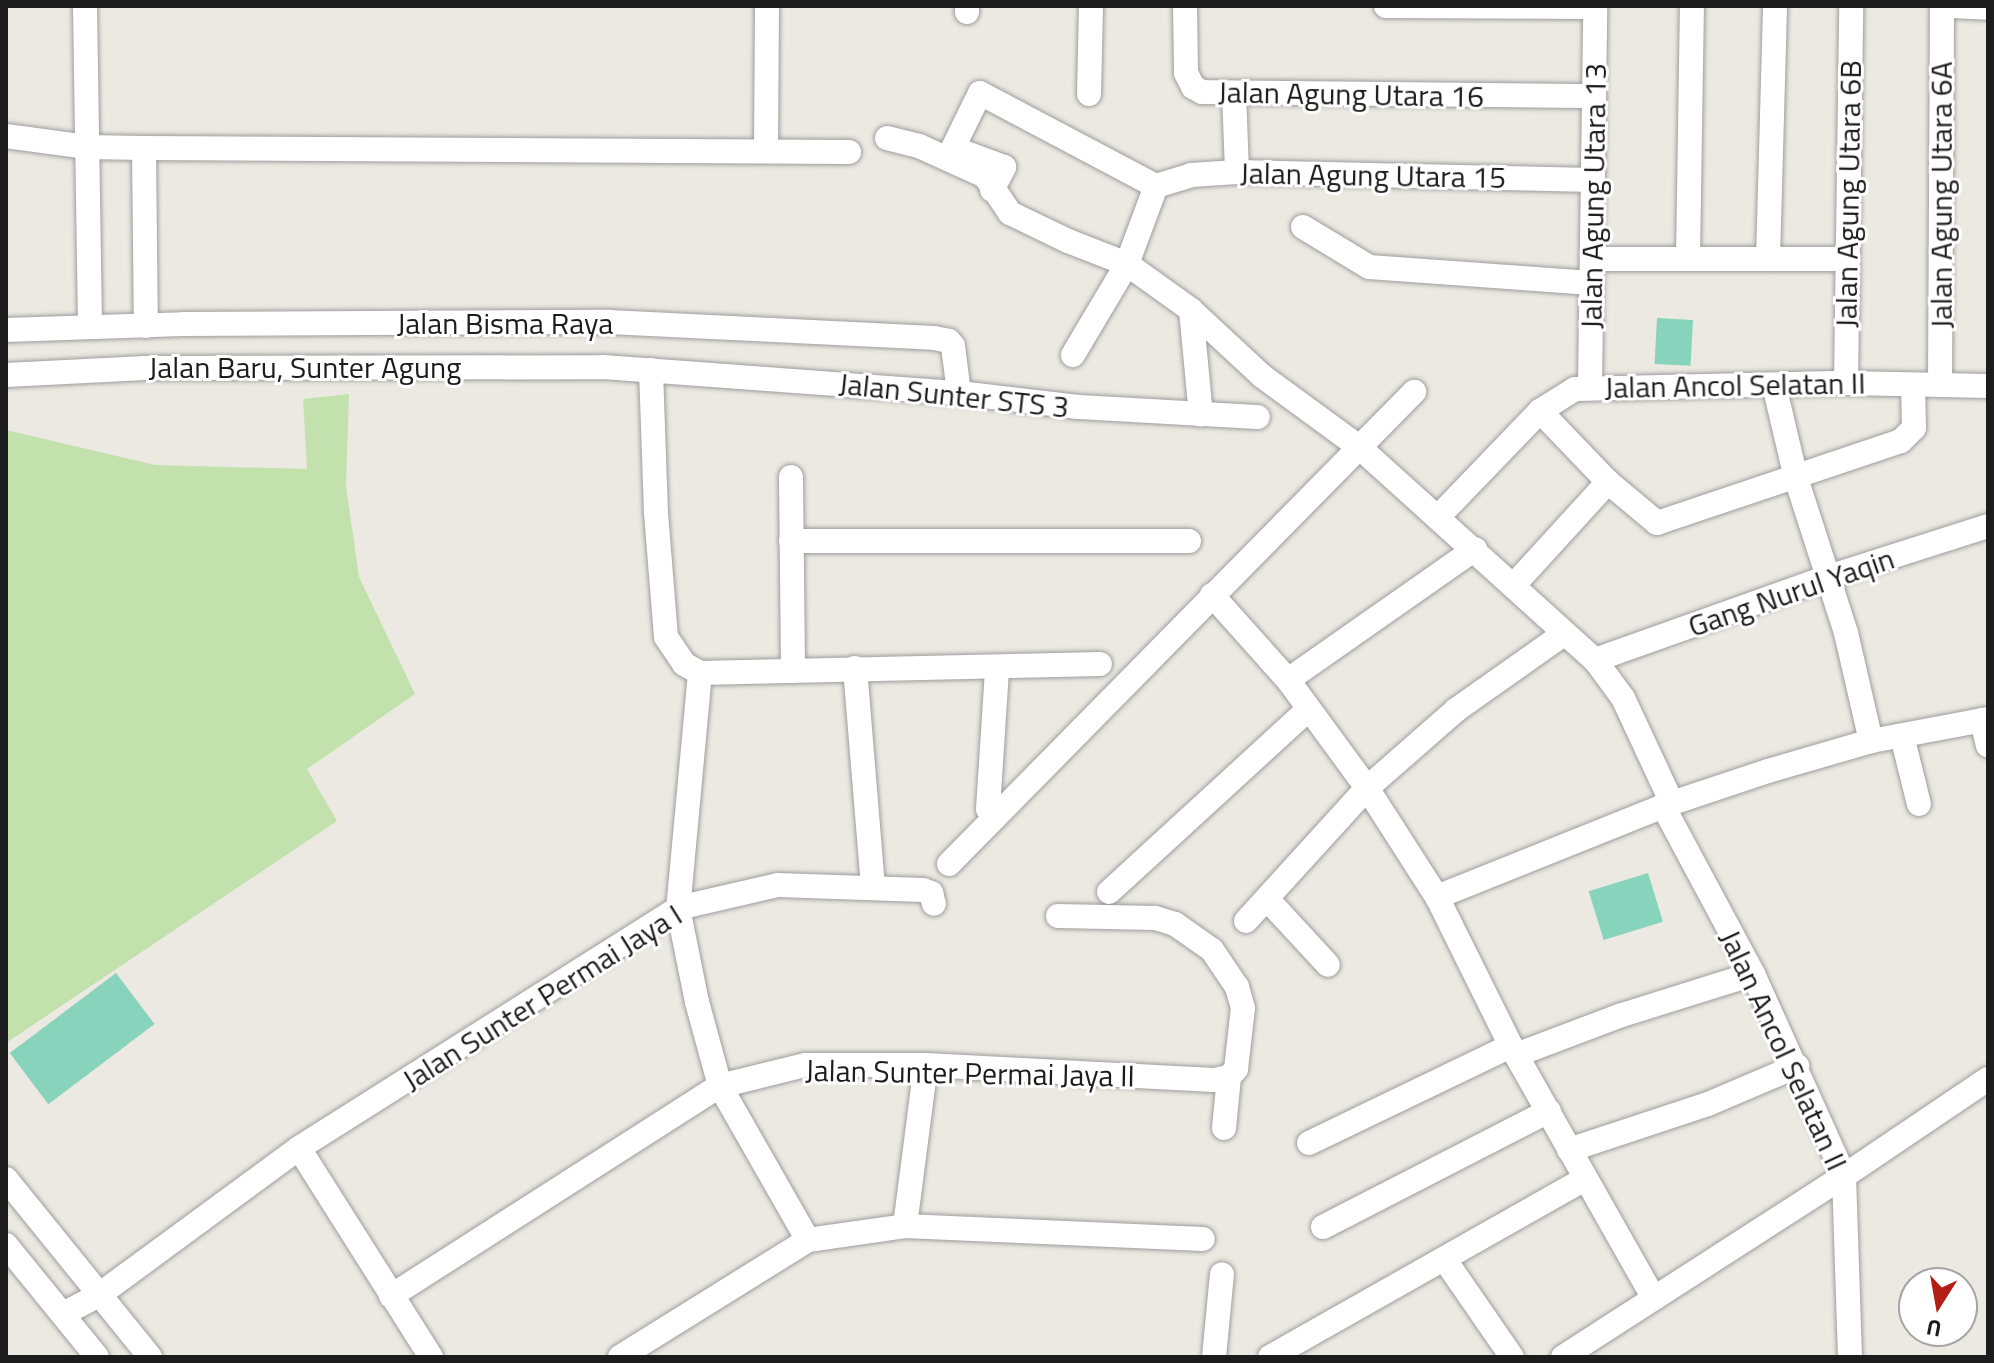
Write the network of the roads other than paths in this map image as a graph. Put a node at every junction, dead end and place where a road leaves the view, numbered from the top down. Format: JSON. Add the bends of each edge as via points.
{"nodes":[{"id":1,"x":85,"y":6,"type":"edge"},
{"id":2,"x":767,"y":6,"type":"edge"},
{"id":3,"x":1091,"y":6,"type":"edge"},
{"id":4,"x":1185,"y":6,"type":"edge"},
{"id":5,"x":1386,"y":6,"type":"edge"},
{"id":6,"x":1692,"y":6,"type":"edge"},
{"id":7,"x":1775,"y":6,"type":"edge"},
{"id":8,"x":1851,"y":6,"type":"edge"},
{"id":9,"x":1942,"y":6,"type":"edge"},
{"id":10,"x":1952,"y":6,"type":"edge"},
{"id":11,"x":1595,"y":7,"type":"edge"},
{"id":12,"x":1988,"y":8,"type":"edge"},
{"id":13,"x":1234,"y":93,"type":"junction"},
{"id":14,"x":1089,"y":94,"type":"dead end"},
{"id":15,"x":1594,"y":96,"type":"junction"},
{"id":16,"x":6,"y":136,"type":"edge"},
{"id":17,"x":887,"y":138,"type":"dead end"},
{"id":18,"x":87,"y":147,"type":"junction"},
{"id":19,"x":144,"y":148,"type":"junction"},
{"id":20,"x":766,"y":150,"type":"junction"},
{"id":21,"x":849,"y":152,"type":"dead end"},
{"id":22,"x":1237,"y":172,"type":"junction"},
{"id":23,"x":1593,"y":180,"type":"junction"},
{"id":24,"x":1156,"y":186,"type":"junction"},
{"id":25,"x":992,"y":190,"type":"junction"},
{"id":26,"x":1303,"y":227,"type":"dead end"},
{"id":27,"x":1688,"y":257,"type":"junction"},
{"id":28,"x":1768,"y":259,"type":"junction"},
{"id":29,"x":1847,"y":259,"type":"junction"},
{"id":30,"x":1127,"y":264,"type":"junction"},
{"id":31,"x":1591,"y":271,"type":"junction"},
{"id":32,"x":1191,"y":310,"type":"junction"},
{"id":33,"x":146,"y":326,"type":"junction"},
{"id":34,"x":90,"y":327,"type":"junction"},
{"id":35,"x":6,"y":330,"type":"edge"},
{"id":36,"x":1073,"y":355,"type":"dead end"},
{"id":37,"x":603,"y":367,"type":"joint"},
{"id":38,"x":651,"y":370,"type":"junction"},
{"id":39,"x":6,"y":375,"type":"edge"},
{"id":40,"x":1846,"y":383,"type":"junction"},
{"id":41,"x":1774,"y":385,"type":"junction"},
{"id":42,"x":1913,"y":385,"type":"junction"},
{"id":43,"x":1940,"y":385,"type":"junction"},
{"id":44,"x":1590,"y":386,"type":"junction"},
{"id":45,"x":1988,"y":386,"type":"edge"},
{"id":46,"x":1414,"y":392,"type":"dead end"},
{"id":47,"x":959,"y":393,"type":"junction"},
{"id":48,"x":1540,"y":411,"type":"junction"},
{"id":49,"x":1201,"y":415,"type":"junction"},
{"id":50,"x":1258,"y":417,"type":"dead end"},
{"id":51,"x":1359,"y":447,"type":"junction"},
{"id":52,"x":791,"y":477,"type":"dead end"},
{"id":53,"x":1796,"y":478,"type":"junction"},
{"id":54,"x":1608,"y":482,"type":"junction"},
{"id":55,"x":1438,"y":517,"type":"junction"},
{"id":56,"x":1988,"y":526,"type":"edge"},
{"id":57,"x":791,"y":541,"type":"junction"},
{"id":58,"x":1189,"y":541,"type":"dead end"},
{"id":59,"x":1475,"y":549,"type":"junction"},
{"id":60,"x":1825,"y":578,"type":"junction"},
{"id":61,"x":1513,"y":586,"type":"junction"},
{"id":62,"x":1212,"y":595,"type":"junction"},
{"id":63,"x":1565,"y":633,"type":"junction"},
{"id":64,"x":1595,"y":660,"type":"junction"},
{"id":65,"x":1100,"y":664,"type":"dead end"},
{"id":66,"x":855,"y":668,"type":"junction"},
{"id":67,"x":997,"y":668,"type":"junction"},
{"id":68,"x":793,"y":671,"type":"junction"},
{"id":69,"x":700,"y":673,"type":"junction"},
{"id":70,"x":1288,"y":680,"type":"junction"},
{"id":71,"x":1309,"y":709,"type":"junction"},
{"id":72,"x":1985,"y":720,"type":"edge"},
{"id":73,"x":1902,"y":736,"type":"junction"},
{"id":74,"x":1871,"y":741,"type":"junction"},
{"id":75,"x":1988,"y":745,"type":"edge"},
{"id":76,"x":1367,"y":788,"type":"junction"},
{"id":77,"x":1668,"y":804,"type":"junction"},
{"id":78,"x":1919,"y":804,"type":"dead end"},
{"id":79,"x":988,"y":809,"type":"dead end"},
{"id":80,"x":949,"y":864,"type":"dead end"},
{"id":81,"x":873,"y":886,"type":"junction"},
{"id":82,"x":1109,"y":892,"type":"dead end"},
{"id":83,"x":1437,"y":897,"type":"junction"},
{"id":84,"x":1268,"y":900,"type":"junction"},
{"id":85,"x":934,"y":904,"type":"dead end"},
{"id":86,"x":678,"y":908,"type":"junction"},
{"id":87,"x":1058,"y":916,"type":"dead end"},
{"id":88,"x":1246,"y":921,"type":"dead end"},
{"id":89,"x":1328,"y":965,"type":"dead end"},
{"id":90,"x":1753,"y":974,"type":"junction"},
{"id":91,"x":1514,"y":1051,"type":"junction"},
{"id":92,"x":926,"y":1065,"type":"junction"},
{"id":93,"x":1797,"y":1066,"type":"junction"},
{"id":94,"x":1229,"y":1077,"type":"junction"},
{"id":95,"x":1988,"y":1079,"type":"edge"},
{"id":96,"x":720,"y":1086,"type":"junction"},
{"id":97,"x":1549,"y":1111,"type":"junction"},
{"id":98,"x":1224,"y":1128,"type":"dead end"},
{"id":99,"x":1309,"y":1143,"type":"dead end"},
{"id":100,"x":299,"y":1148,"type":"junction"},
{"id":101,"x":1569,"y":1150,"type":"junction"},
{"id":102,"x":1844,"y":1176,"type":"junction"},
{"id":103,"x":6,"y":1179,"type":"edge"},
{"id":104,"x":1585,"y":1179,"type":"junction"},
{"id":105,"x":905,"y":1226,"type":"junction"},
{"id":106,"x":1323,"y":1227,"type":"dead end"},
{"id":107,"x":1203,"y":1239,"type":"dead end"},
{"id":108,"x":808,"y":1240,"type":"junction"},
{"id":109,"x":6,"y":1245,"type":"edge"},
{"id":110,"x":1445,"y":1260,"type":"junction"},
{"id":111,"x":1222,"y":1274,"type":"dead end"},
{"id":112,"x":99,"y":1295,"type":"junction"},
{"id":113,"x":391,"y":1296,"type":"junction"},
{"id":114,"x":1653,"y":1297,"type":"junction"},
{"id":115,"x":63,"y":1314,"type":"junction"},
{"id":116,"x":97,"y":1357,"type":"edge"},
{"id":117,"x":150,"y":1357,"type":"edge"},
{"id":118,"x":431,"y":1357,"type":"edge"},
{"id":119,"x":620,"y":1357,"type":"edge"},
{"id":120,"x":1214,"y":1357,"type":"edge"},
{"id":121,"x":1270,"y":1357,"type":"edge"},
{"id":122,"x":1512,"y":1357,"type":"edge"},
{"id":123,"x":1563,"y":1357,"type":"edge"},
{"id":124,"x":1850,"y":1357,"type":"edge"}],
"edges":[{"from":1,"to":18,"type":"street"},
{"from":2,"to":20,"type":"street"},
{"from":3,"to":14,"type":"street"},
{"from":4,"to":13,"type":"street","name":"Jalan Agung Utara 16","via":[[1186,73],[1193,87]]},
{"from":5,"to":11,"type":"street"},
{"from":6,"to":27,"type":"street"},
{"from":7,"to":28,"type":"street"},
{"from":8,"to":29,"type":"street","name":"Jalan Agung Utara 6B"},
{"from":9,"to":43,"type":"street","name":"Jalan Agung Utara 6A"},
{"from":10,"to":12,"type":"street"},
{"from":11,"to":15,"type":"street","name":"Jalan Agung Utara 13"},
{"from":13,"to":15,"type":"street","name":"Jalan Agung Utara 16"},
{"from":13,"to":22,"type":"street"},
{"from":15,"to":23,"type":"street","name":"Jalan Agung Utara 13"},
{"from":16,"to":18,"type":"street"},
{"from":17,"to":25,"type":"street","name":"Jalan Ancol Selatan II","via":[[919,146],[985,176]]},
{"from":18,"to":19,"type":"street"},
{"from":18,"to":34,"type":"street"},
{"from":19,"to":20,"type":"street"},
{"from":19,"to":33,"type":"street"},
{"from":20,"to":21,"type":"street"},
{"from":22,"to":23,"type":"street","name":"Jalan Agung Utara 15"},
{"from":22,"to":24,"type":"street","name":"Jalan Agung Utara 15","via":[[1191,175]]},
{"from":23,"to":31,"type":"street","name":"Jalan Agung Utara 13"},
{"from":24,"to":25,"type":"street","via":[[980,93],[953,148],[1004,167]]},
{"from":24,"to":30,"type":"street"},
{"from":25,"to":30,"type":"street","name":"Jalan Ancol Selatan II","via":[[1010,213]]},
{"from":26,"to":31,"type":"street","via":[[1369,267]]},
{"from":27,"to":28,"type":"street"},
{"from":27,"to":31,"type":"street"},
{"from":28,"to":29,"type":"street"},
{"from":29,"to":40,"type":"street","name":"Jalan Agung Utara 6B"},
{"from":30,"to":32,"type":"street","name":"Jalan Ancol Selatan II"},
{"from":30,"to":36,"type":"street"},
{"from":31,"to":44,"type":"street","name":"Jalan Agung Utara 13"},
{"from":32,"to":49,"type":"street"},
{"from":32,"to":51,"type":"street","name":"Jalan Ancol Selatan II","via":[[1262,376]]},
{"from":33,"to":34,"type":"street","name":"Jalan Bisma Raya"},
{"from":33,"to":47,"type":"street","name":"Jalan Bisma Raya","via":[[609,322],[943,338],[956,355]]},
{"from":34,"to":35,"type":"street","name":"Jalan Bisma Raya"},
{"from":37,"to":38,"type":"street","name":"Jalan Sunter STS 3"},
{"from":37,"to":39,"type":"street","name":"Jalan Baru, Sunter Agung","via":[[145,368]]},
{"from":38,"to":47,"type":"street","name":"Jalan Sunter STS 3"},
{"from":38,"to":69,"type":"street","via":[[666,637],[674,654]]},
{"from":40,"to":41,"type":"street","name":"Jalan Ancol Selatan II"},
{"from":40,"to":42,"type":"street","name":"Jalan Ancol Selatan II"},
{"from":41,"to":44,"type":"street","name":"Jalan Ancol Selatan II"},
{"from":41,"to":53,"type":"street"},
{"from":42,"to":43,"type":"street","name":"Jalan Ancol Selatan II"},
{"from":42,"to":53,"type":"street","via":[[1914,428],[1909,436]]},
{"from":43,"to":45,"type":"street","name":"Jalan Ancol Selatan II"},
{"from":44,"to":48,"type":"street","name":"Jalan Ancol Selatan II","via":[[1575,389]]},
{"from":46,"to":51,"type":"street"},
{"from":47,"to":49,"type":"street","name":"Jalan Sunter STS 3"},
{"from":48,"to":54,"type":"street"},
{"from":48,"to":55,"type":"street","name":"Jalan Ancol Selatan II"},
{"from":49,"to":50,"type":"street","name":"Jalan Sunter STS 3"},
{"from":51,"to":55,"type":"street","name":"Jalan Ancol Selatan II"},
{"from":51,"to":62,"type":"street"},
{"from":52,"to":57,"type":"street"},
{"from":53,"to":54,"type":"street","via":[[1657,523]]},
{"from":53,"to":60,"type":"street"},
{"from":54,"to":61,"type":"street"},
{"from":55,"to":59,"type":"street","name":"Jalan Ancol Selatan II"},
{"from":56,"to":60,"type":"street","name":"Gang Nurul Yaqin"},
{"from":57,"to":58,"type":"street"},
{"from":57,"to":68,"type":"street"},
{"from":59,"to":61,"type":"street","name":"Jalan Ancol Selatan II"},
{"from":59,"to":70,"type":"street"},
{"from":60,"to":64,"type":"street","name":"Gang Nurul Yaqin"},
{"from":60,"to":74,"type":"street","via":[[1846,633]]},
{"from":61,"to":63,"type":"street","name":"Jalan Ancol Selatan II"},
{"from":62,"to":70,"type":"street"},
{"from":62,"to":80,"type":"street"},
{"from":63,"to":64,"type":"street","name":"Jalan Ancol Selatan II"},
{"from":63,"to":76,"type":"street","via":[[1456,710]]},
{"from":64,"to":77,"type":"street","name":"Jalan Ancol Selatan II","via":[[1623,698]]},
{"from":65,"to":67,"type":"street"},
{"from":66,"to":67,"type":"street"},
{"from":66,"to":68,"type":"street"},
{"from":66,"to":81,"type":"street"},
{"from":67,"to":79,"type":"street"},
{"from":68,"to":69,"type":"street"},
{"from":69,"to":86,"type":"street"},
{"from":70,"to":71,"type":"street"},
{"from":71,"to":76,"type":"street"},
{"from":71,"to":82,"type":"street"},
{"from":72,"to":73,"type":"street"},
{"from":72,"to":75,"type":"street"},
{"from":73,"to":74,"type":"street"},
{"from":73,"to":78,"type":"street"},
{"from":74,"to":77,"type":"street"},
{"from":76,"to":83,"type":"street"},
{"from":76,"to":84,"type":"street"},
{"from":77,"to":83,"type":"street"},
{"from":77,"to":90,"type":"street","name":"Jalan Ancol Selatan II"},
{"from":81,"to":85,"type":"street","name":"Jalan Sunter Permai Jaya I","via":[[923,890],[931,893]]},
{"from":81,"to":86,"type":"street","name":"Jalan Sunter Permai Jaya I","via":[[778,885]]},
{"from":83,"to":91,"type":"street"},
{"from":84,"to":88,"type":"street"},
{"from":84,"to":89,"type":"street"},
{"from":86,"to":96,"type":"street"},
{"from":86,"to":100,"type":"street","name":"Jalan Sunter Permai Jaya I"},
{"from":87,"to":94,"type":"street","via":[[1155,918],[1175,924],[1212,950],[1237,987],[1243,1008],[1236,1069]]},
{"from":90,"to":91,"type":"street"},
{"from":90,"to":93,"type":"street","name":"Jalan Ancol Selatan II"},
{"from":91,"to":97,"type":"street"},
{"from":91,"to":99,"type":"street"},
{"from":92,"to":94,"type":"street","name":"Jalan Sunter Permai Jaya II"},
{"from":92,"to":96,"type":"street","name":"Jalan Sunter Permai Jaya II","via":[[805,1065]]},
{"from":92,"to":105,"type":"street"},
{"from":93,"to":101,"type":"street","via":[[1708,1104]]},
{"from":93,"to":102,"type":"street","name":"Jalan Ancol Selatan II"},
{"from":94,"to":98,"type":"street"},
{"from":95,"to":102,"type":"street"},
{"from":96,"to":108,"type":"street"},
{"from":96,"to":113,"type":"street","name":"Jalan Sunter Permai Jaya II"},
{"from":97,"to":101,"type":"street"},
{"from":97,"to":106,"type":"street"},
{"from":100,"to":112,"type":"street","name":"Jalan Sunter Permai Jaya I"},
{"from":100,"to":113,"type":"street"},
{"from":101,"to":104,"type":"street"},
{"from":102,"to":114,"type":"street"},
{"from":102,"to":124,"type":"street","name":"Jalan Ancol Selatan II"},
{"from":103,"to":112,"type":"street"},
{"from":104,"to":110,"type":"street"},
{"from":104,"to":114,"type":"street"},
{"from":105,"to":107,"type":"street"},
{"from":105,"to":108,"type":"street"},
{"from":108,"to":119,"type":"street"},
{"from":109,"to":115,"type":"street"},
{"from":110,"to":121,"type":"street"},
{"from":110,"to":122,"type":"street"},
{"from":111,"to":120,"type":"street"},
{"from":112,"to":115,"type":"street","name":"Jalan Sunter Permai Jaya I"},
{"from":112,"to":117,"type":"street"},
{"from":113,"to":118,"type":"street"},
{"from":114,"to":123,"type":"street"},
{"from":115,"to":116,"type":"street"}]}
